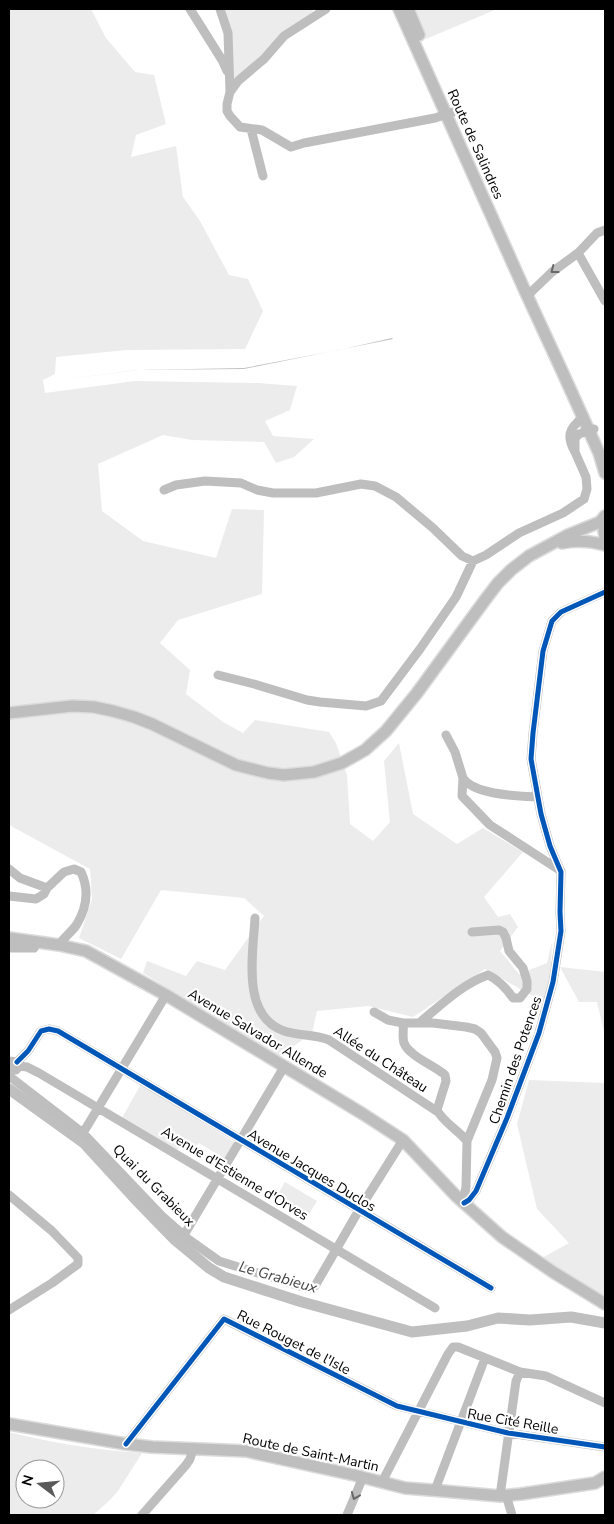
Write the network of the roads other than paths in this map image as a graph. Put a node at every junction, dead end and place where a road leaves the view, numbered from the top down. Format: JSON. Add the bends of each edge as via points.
{"nodes":[{"id":1,"x":190,"y":9,"type":"edge"},
{"id":2,"x":220,"y":9,"type":"edge"},
{"id":3,"x":326,"y":9,"type":"edge"},
{"id":4,"x":399,"y":9,"type":"edge"},
{"id":5,"x":408,"y":9,"type":"edge"},
{"id":6,"x":230,"y":77,"type":"junction"},
{"id":7,"x":230,"y":92,"type":"junction"},
{"id":8,"x":450,"y":113,"type":"junction"},
{"id":9,"x":250,"y":129,"type":"junction"},
{"id":10,"x":263,"y":176,"type":"dead end"},
{"id":11,"x":605,"y":230,"type":"edge"},
{"id":12,"x":578,"y":253,"type":"junction"},
{"id":13,"x":528,"y":292,"type":"junction"},
{"id":14,"x":605,"y":301,"type":"edge"},
{"id":15,"x":582,"y":418,"type":"junction"},
{"id":16,"x":591,"y":430,"type":"junction"},
{"id":17,"x":575,"y":452,"type":"junction"},
{"id":18,"x":605,"y":454,"type":"edge"},
{"id":19,"x":605,"y":473,"type":"edge"},
{"id":20,"x":164,"y":490,"type":"dead end"},
{"id":21,"x":605,"y":518,"type":"edge"},
{"id":22,"x":605,"y":538,"type":"edge"},
{"id":23,"x":553,"y":544,"type":"junction"},
{"id":24,"x":605,"y":545,"type":"edge"},
{"id":25,"x":473,"y":561,"type":"junction"},
{"id":26,"x":605,"y":592,"type":"edge"},
{"id":27,"x":218,"y":675,"type":"dead end"},
{"id":28,"x":9,"y":713,"type":"edge"},
{"id":29,"x":446,"y":735,"type":"dead end"},
{"id":30,"x":463,"y":778,"type":"junction"},
{"id":31,"x":537,"y":797,"type":"junction"},
{"id":32,"x":9,"y":869,"type":"edge"},
{"id":33,"x":561,"y":872,"type":"junction"},
{"id":34,"x":47,"y":888,"type":"junction"},
{"id":35,"x":9,"y":896,"type":"edge"},
{"id":36,"x":255,"y":918,"type":"dead end"},
{"id":37,"x":472,"y":932,"type":"dead end"},
{"id":38,"x":9,"y":938,"type":"edge"},
{"id":39,"x":36,"y":942,"type":"junction"},
{"id":40,"x":59,"y":945,"type":"junction"},
{"id":41,"x":9,"y":948,"type":"edge"},
{"id":42,"x":166,"y":995,"type":"junction"},
{"id":43,"x":374,"y":1012,"type":"dead end"},
{"id":44,"x":419,"y":1023,"type":"junction"},
{"id":45,"x":404,"y":1024,"type":"junction"},
{"id":46,"x":284,"y":1066,"type":"junction"},
{"id":47,"x":15,"y":1067,"type":"edge"},
{"id":48,"x":122,"y":1068,"type":"junction"},
{"id":49,"x":98,"y":1108,"type":"junction"},
{"id":50,"x":438,"y":1112,"type":"junction"},
{"id":51,"x":82,"y":1133,"type":"junction"},
{"id":52,"x":240,"y":1140,"type":"junction"},
{"id":53,"x":403,"y":1140,"type":"junction"},
{"id":54,"x":467,"y":1141,"type":"junction"},
{"id":55,"x":217,"y":1178,"type":"junction"},
{"id":56,"x":9,"y":1195,"type":"edge"},
{"id":57,"x":464,"y":1204,"type":"junction"},
{"id":58,"x":358,"y":1210,"type":"junction"},
{"id":59,"x":184,"y":1235,"type":"junction"},
{"id":60,"x":336,"y":1248,"type":"junction"},
{"id":61,"x":491,"y":1288,"type":"dead end"},
{"id":62,"x":605,"y":1304,"type":"edge"},
{"id":63,"x":10,"y":1308,"type":"edge"},
{"id":64,"x":435,"y":1308,"type":"dead end"},
{"id":65,"x":485,"y":1358,"type":"junction"},
{"id":66,"x":520,"y":1372,"type":"junction"},
{"id":67,"x":605,"y":1403,"type":"edge"},
{"id":68,"x":418,"y":1412,"type":"junction"},
{"id":69,"x":460,"y":1422,"type":"junction"},
{"id":70,"x":9,"y":1424,"type":"edge"},
{"id":71,"x":508,"y":1433,"type":"junction"},
{"id":72,"x":126,"y":1444,"type":"junction"},
{"id":73,"x":605,"y":1447,"type":"edge"},
{"id":74,"x":194,"y":1450,"type":"junction"},
{"id":75,"x":363,"y":1477,"type":"junction"},
{"id":76,"x":605,"y":1477,"type":"edge"},
{"id":77,"x":382,"y":1482,"type":"junction"},
{"id":78,"x":435,"y":1490,"type":"junction"},
{"id":79,"x":503,"y":1495,"type":"junction"},
{"id":80,"x":142,"y":1515,"type":"edge"},
{"id":81,"x":347,"y":1515,"type":"edge"},
{"id":82,"x":511,"y":1515,"type":"edge"}],
"edges":[{"from":1,"to":6,"type":"street"},
{"from":2,"to":6,"type":"street","via":[[228,33]]},
{"from":3,"to":7,"type":"street","via":[[284,36]]},
{"from":4,"to":8,"type":"main road","name":"Route de Salindres"},
{"from":5,"to":8,"type":"main road","name":"Route de Salindres"},
{"from":6,"to":7,"type":"street"},
{"from":7,"to":9,"type":"street","via":[[227,111],[240,127]]},
{"from":8,"to":9,"type":"street","via":[[291,147],[262,130]]},
{"from":8,"to":13,"type":"main road","name":"Route de Salindres"},
{"from":9,"to":10,"type":"street"},
{"from":11,"to":12,"type":"street","via":[[596,233]]},
{"from":12,"to":13,"type":"street","one_way":true},
{"from":12,"to":14,"type":"street"},
{"from":13,"to":15,"type":"main road"},
{"from":13,"to":16,"type":"main road"},
{"from":15,"to":16,"type":"main road"},
{"from":15,"to":17,"type":"street","via":[[570,430],[569,438]]},
{"from":16,"to":17,"type":"street","via":[[575,438]]},
{"from":16,"to":18,"type":"main road"},
{"from":16,"to":19,"type":"main road"},
{"from":17,"to":25,"type":"street","via":[[586,477],[584,499],[563,513],[519,532]]},
{"from":20,"to":25,"type":"street","via":[[205,481],[241,483],[273,493],[316,493],[361,484],[375,486],[396,497],[462,556]]},
{"from":21,"to":22,"type":"main road"},
{"from":21,"to":23,"type":"main road"},
{"from":23,"to":24,"type":"main road","via":[[590,541]]},
{"from":23,"to":28,"type":"main road","via":[[530,556],[498,583],[386,731],[365,750],[314,772],[284,775],[236,765],[134,717],[94,707],[72,706]]},
{"from":25,"to":27,"type":"street","via":[[456,597],[381,701],[366,706],[320,702]]},
{"from":26,"to":31,"type":"street","name":"Chemin des Potences","via":[[561,612],[552,621],[547,634],[537,692],[531,759]]},
{"from":29,"to":30,"type":"street"},
{"from":30,"to":31,"type":"street","via":[[474,787],[491,792]]},
{"from":30,"to":33,"type":"street","via":[[462,796],[477,813]]},
{"from":31,"to":33,"type":"street","name":"Chemin des Potences","via":[[550,846]]},
{"from":32,"to":34,"type":"street","via":[[20,878]]},
{"from":33,"to":57,"type":"street","name":"Chemin des Potences","via":[[561,931],[553,982],[539,1033],[476,1191]]},
{"from":34,"to":35,"type":"street","via":[[36,899]]},
{"from":34,"to":40,"type":"street","via":[[64,872],[74,869],[81,872],[86,882],[87,901],[77,925]]},
{"from":36,"to":50,"type":"street","name":"Allée du Château","via":[[253,986],[257,1005],[267,1021],[283,1031],[329,1040]]},
{"from":37,"to":44,"type":"street","via":[[503,932],[509,951],[523,968],[527,988],[520,998],[513,998],[506,988],[488,975],[477,978]]},
{"from":38,"to":39,"type":"main road","name":"Avenue Salvador Allende"},
{"from":39,"to":40,"type":"main road","name":"Avenue Salvador Allende"},
{"from":39,"to":41,"type":"street","via":[[34,948]]},
{"from":40,"to":42,"type":"main road","name":"Avenue Salvador Allende","via":[[86,951]]},
{"from":42,"to":46,"type":"main road","name":"Avenue Salvador Allende"},
{"from":42,"to":48,"type":"street"},
{"from":43,"to":45,"type":"street"},
{"from":44,"to":45,"type":"street"},
{"from":44,"to":54,"type":"street","via":[[475,1029],[495,1052],[497,1058],[492,1080]]},
{"from":45,"to":50,"type":"street","via":[[406,1046],[446,1077]]},
{"from":46,"to":52,"type":"street"},
{"from":46,"to":53,"type":"main road","name":"Avenue Salvador Allende"},
{"from":47,"to":48,"type":"street","name":"Avenue Jacques Duclos","via":[[42,1031],[49,1029]]},
{"from":47,"to":49,"type":"street","name":"Avenue d'Estienne d'Orves","via":[[39,1073]]},
{"from":47,"to":51,"type":"street","name":"Quai du Grabieux","via":[[20,1084]]},
{"from":48,"to":49,"type":"street"},
{"from":48,"to":52,"type":"street","name":"Avenue Jacques Duclos"},
{"from":49,"to":51,"type":"street"},
{"from":49,"to":55,"type":"street","name":"Avenue d'Estienne d'Orves"},
{"from":50,"to":54,"type":"street","name":"Allée du Château"},
{"from":51,"to":59,"type":"street","name":"Quai du Grabieux"},
{"from":52,"to":55,"type":"street"},
{"from":52,"to":58,"type":"street","name":"Avenue Jacques Duclos"},
{"from":53,"to":57,"type":"main road","name":"Avenue Salvador Allende"},
{"from":53,"to":58,"type":"street"},
{"from":54,"to":57,"type":"street"},
{"from":55,"to":59,"type":"street"},
{"from":55,"to":60,"type":"street","name":"Avenue d'Estienne d'Orves"},
{"from":56,"to":63,"type":"street","via":[[52,1230],[78,1258],[78,1264]]},
{"from":57,"to":62,"type":"main road","name":"Avenue Salvador Allende","via":[[502,1237]]},
{"from":58,"to":60,"type":"street"},
{"from":58,"to":61,"type":"street","name":"Avenue Jacques Duclos"},
{"from":59,"to":60,"type":"street","name":"Quai du Grabieux","via":[[219,1261],[312,1288]]},
{"from":60,"to":64,"type":"street","name":"Avenue d'Estienne d'Orves"},
{"from":65,"to":66,"type":"street"},
{"from":65,"to":68,"type":"street","via":[[458,1343],[450,1350]]},
{"from":65,"to":69,"type":"street"},
{"from":66,"to":67,"type":"street","via":[[546,1376]]},
{"from":66,"to":71,"type":"street"},
{"from":68,"to":69,"type":"street","name":"Rue Cité Reille"},
{"from":68,"to":72,"type":"street","name":"Rue Rouget de l'Isle","via":[[397,1406],[224,1319]]},
{"from":68,"to":77,"type":"street"},
{"from":69,"to":71,"type":"street","name":"Rue Cité Reille"},
{"from":69,"to":78,"type":"street"},
{"from":70,"to":72,"type":"main road","name":"Route de Saint-Martin"},
{"from":71,"to":73,"type":"street","name":"Rue Cité Reille"},
{"from":71,"to":79,"type":"street"},
{"from":72,"to":74,"type":"main road","name":"Route de Saint-Martin"},
{"from":74,"to":75,"type":"main road","name":"Route de Saint-Martin","via":[[246,1452]]},
{"from":74,"to":80,"type":"street","via":[[186,1465]]},
{"from":75,"to":77,"type":"main road","name":"Route de Saint-Martin"},
{"from":75,"to":81,"type":"street","one_way":true},
{"from":76,"to":79,"type":"main road","name":"Route de Saint-Martin","via":[[575,1487]]},
{"from":77,"to":78,"type":"main road","name":"Route de Saint-Martin"},
{"from":78,"to":79,"type":"main road","name":"Route de Saint-Martin"},
{"from":79,"to":82,"type":"street"}]}
